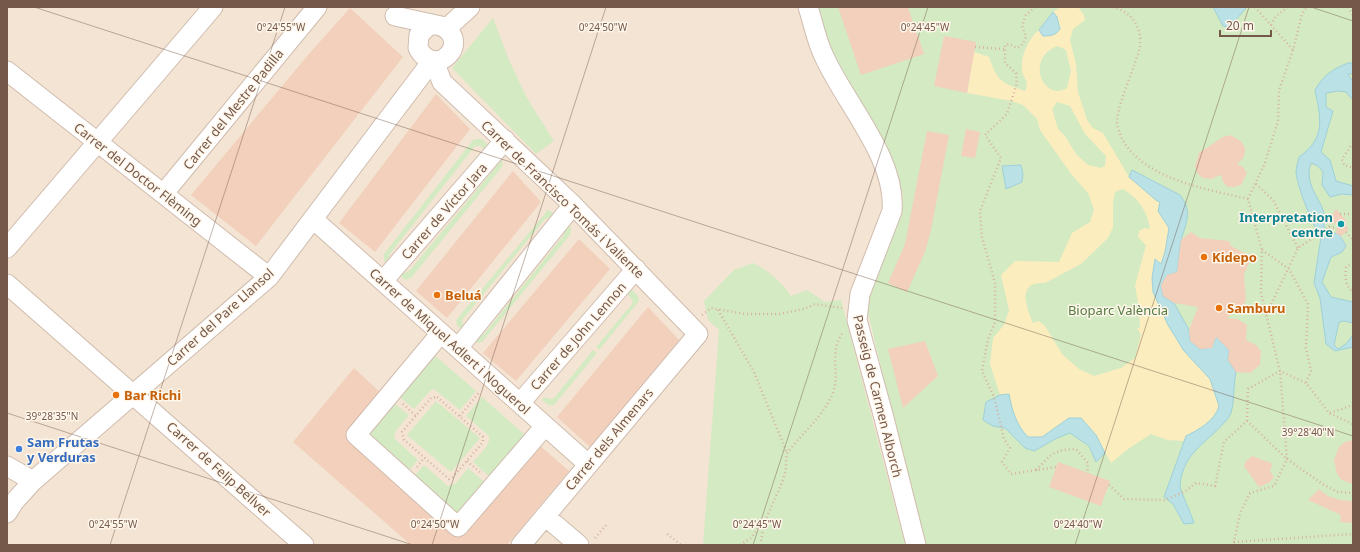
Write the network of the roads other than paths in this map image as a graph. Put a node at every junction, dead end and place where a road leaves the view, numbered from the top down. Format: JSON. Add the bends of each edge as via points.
{"nodes":[{"id":1,"x":213,"y":7,"type":"edge"},
{"id":2,"x":317,"y":7,"type":"edge"},
{"id":3,"x":470,"y":7,"type":"edge"},
{"id":4,"x":808,"y":7,"type":"edge"},
{"id":5,"x":390,"y":12,"type":"edge"},
{"id":6,"x":440,"y":27,"type":"junction"},
{"id":7,"x":427,"y":56,"type":"junction"},
{"id":8,"x":7,"y":71,"type":"edge"},
{"id":9,"x":505,"y":140,"type":"junction"},
{"id":10,"x":98,"y":142,"type":"junction"},
{"id":11,"x":164,"y":193,"type":"junction"},
{"id":12,"x":572,"y":205,"type":"junction"},
{"id":13,"x":313,"y":219,"type":"junction"},
{"id":14,"x":7,"y":248,"type":"edge"},
{"id":15,"x":636,"y":269,"type":"junction"},
{"id":16,"x":269,"y":277,"type":"junction"},
{"id":17,"x":383,"y":281,"type":"junction"},
{"id":18,"x":7,"y":284,"type":"edge"},
{"id":19,"x":694,"y":330,"type":"joint"},
{"id":20,"x":441,"y":333,"type":"junction"},
{"id":21,"x":458,"y":348,"type":"junction"},
{"id":22,"x":133,"y":394,"type":"junction"},
{"id":23,"x":520,"y":403,"type":"junction"},
{"id":24,"x":545,"y":426,"type":"junction"},
{"id":25,"x":588,"y":464,"type":"junction"},
{"id":26,"x":7,"y":466,"type":"edge"},
{"id":27,"x":33,"y":481,"type":"junction"},
{"id":28,"x":7,"y":513,"type":"edge"},
{"id":29,"x":545,"y":516,"type":"junction"},
{"id":30,"x":586,"y":542,"type":"edge"},
{"id":31,"x":304,"y":545,"type":"edge"},
{"id":32,"x":521,"y":545,"type":"edge"},
{"id":33,"x":916,"y":545,"type":"edge"}],
"edges":[{"from":1,"to":10,"type":"street"},
{"from":2,"to":11,"type":"street","name":"Carrer del Mestre Padilla"},
{"from":3,"to":6,"type":"street"},
{"from":4,"to":33,"type":"street","name":"Passeig de Carmen Alborch","via":[[822,54],[878,151],[888,174],[894,199],[887,226],[860,294],[857,315]]},
{"from":5,"to":6,"type":"street"},
{"from":5,"to":7,"type":"street","name":"Carrer de Francisco Tomás i Valiente"},
{"from":6,"to":7,"type":"street","via":[[428,26],[419,35]]},
{"from":6,"to":7,"type":"street","via":[[454,39],[452,50],[444,59]]},
{"from":7,"to":9,"type":"street","name":"Carrer de Francisco Tomás i Valiente","via":[[442,82]]},
{"from":7,"to":13,"type":"street","name":"Carrer del Pare Llansol","via":[[420,76]]},
{"from":8,"to":10,"type":"street","name":"Carrer del Doctor Flèming"},
{"from":9,"to":12,"type":"street","name":"Carrer de Francisco Tomás i Valiente"},
{"from":9,"to":17,"type":"street","name":"Carrer de Víctor Jara"},
{"from":10,"to":11,"type":"street","name":"Carrer del Doctor Flèming"},
{"from":10,"to":14,"type":"street"},
{"from":11,"to":16,"type":"street","name":"Carrer del Doctor Flèming"},
{"from":12,"to":15,"type":"street","name":"Carrer de Francisco Tomás i Valiente"},
{"from":12,"to":21,"type":"street"},
{"from":13,"to":16,"type":"street","name":"Carrer del Pare Llansol"},
{"from":13,"to":17,"type":"street","name":"Carrer de Miquel Adlert i Noguerol"},
{"from":15,"to":19,"type":"street","name":"Carrer de Francisco Tomás i Valiente"},
{"from":15,"to":23,"type":"street","name":"Carrer de John Lennon"},
{"from":16,"to":22,"type":"street","name":"Carrer del Pare Llansol"},
{"from":17,"to":20,"type":"street","name":"Carrer de Miquel Adlert i Noguerol"},
{"from":18,"to":22,"type":"street","name":"Carrer de Felip Bellver"},
{"from":19,"to":25,"type":"street","name":"Carrer dels Almenars"},
{"from":20,"to":21,"type":"street","name":"Carrer de Miquel Adlert i Noguerol"},
{"from":20,"to":24,"type":"street","via":[[356,435],[458,527]]},
{"from":21,"to":23,"type":"street","name":"Carrer de Miquel Adlert i Noguerol"},
{"from":22,"to":27,"type":"street","name":"Carrer del Pare Llansol"},
{"from":22,"to":31,"type":"street","name":"Carrer de Felip Bellver"},
{"from":23,"to":24,"type":"street","name":"Carrer de Miquel Adlert i Noguerol"},
{"from":24,"to":25,"type":"street","name":"Carrer de Miquel Adlert i Noguerol"},
{"from":25,"to":29,"type":"street","name":"Carrer dels Almenars"},
{"from":26,"to":27,"type":"street"},
{"from":27,"to":28,"type":"street","name":"Carrer del Pare Llansol"},
{"from":29,"to":30,"type":"street"},
{"from":29,"to":32,"type":"street","name":"Carrer dels Almenars"}]}
